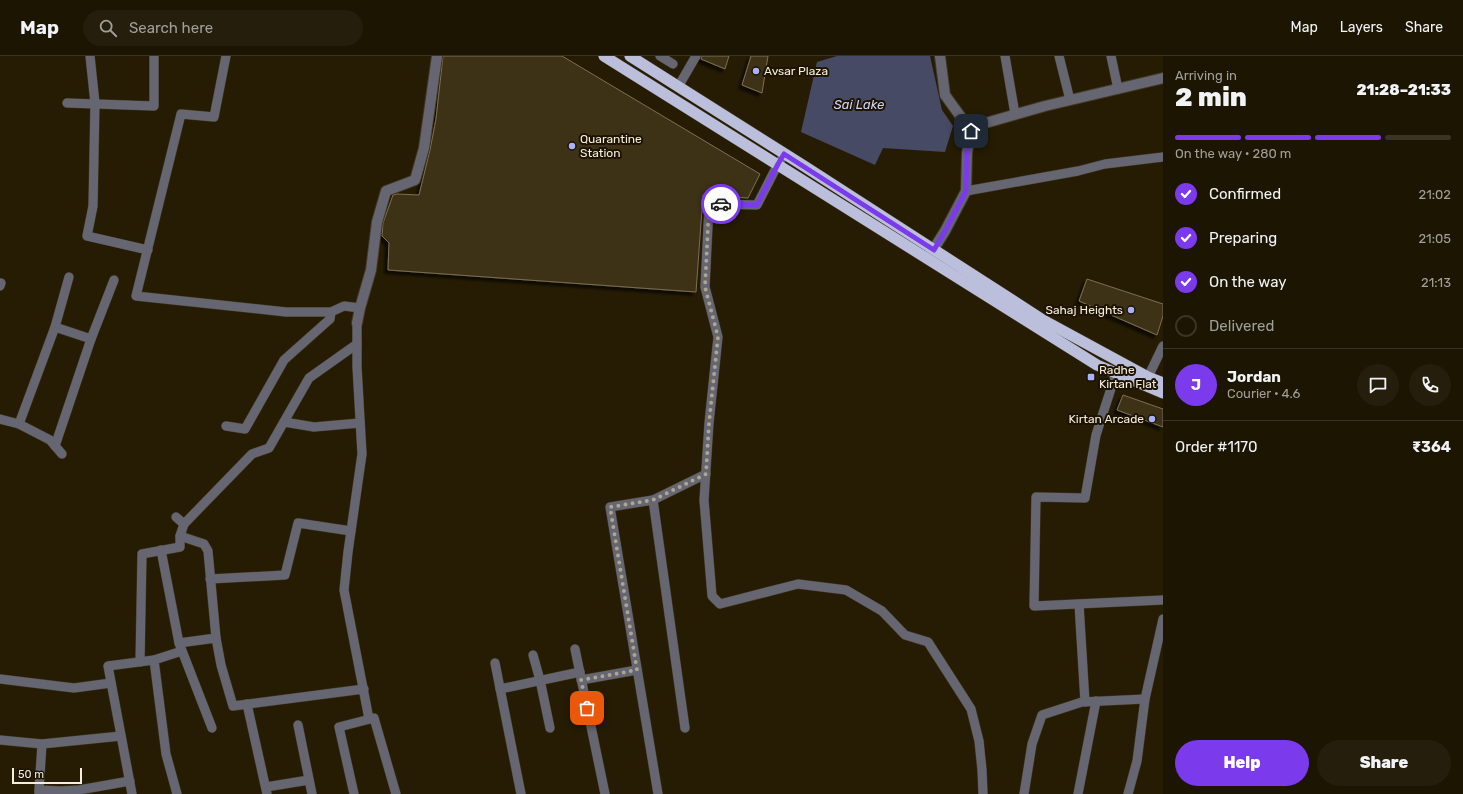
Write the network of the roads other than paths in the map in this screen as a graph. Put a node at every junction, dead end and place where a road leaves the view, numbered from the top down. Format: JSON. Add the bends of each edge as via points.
{"nodes":[{"id":1,"x":90,"y":56,"type":"edge"},
{"id":2,"x":154,"y":56,"type":"edge"},
{"id":3,"x":226,"y":56,"type":"edge"},
{"id":4,"x":437,"y":56,"type":"edge"},
{"id":5,"x":604,"y":56,"type":"edge"},
{"id":6,"x":630,"y":56,"type":"edge"},
{"id":7,"x":660,"y":56,"type":"edge"},
{"id":8,"x":696,"y":56,"type":"edge"},
{"id":9,"x":940,"y":56,"type":"edge"},
{"id":10,"x":1005,"y":56,"type":"edge"},
{"id":11,"x":1059,"y":56,"type":"edge"},
{"id":12,"x":1111,"y":56,"type":"edge"},
{"id":13,"x":673,"y":64,"type":"dead end"},
{"id":14,"x":1163,"y":78,"type":"edge"},
{"id":15,"x":678,"y":87,"type":"junction"},
{"id":16,"x":1118,"y":89,"type":"junction"},
{"id":17,"x":1070,"y":100,"type":"junction"},
{"id":18,"x":67,"y":102,"type":"dead end"},
{"id":19,"x":95,"y":103,"type":"junction"},
{"id":20,"x":1015,"y":114,"type":"junction"},
{"id":21,"x":971,"y":131,"type":"junction"},
{"id":22,"x":784,"y":154,"type":"junction"},
{"id":23,"x":1163,"y":158,"type":"edge"},
{"id":24,"x":778,"y":164,"type":"junction"},
{"id":25,"x":966,"y":191,"type":"junction"},
{"id":26,"x":148,"y":250,"type":"junction"},
{"id":27,"x":931,"y":254,"type":"junction"},
{"id":28,"x":69,"y":277,"type":"dead end"},
{"id":29,"x":114,"y":280,"type":"dead end"},
{"id":30,"x":360,"y":308,"type":"junction"},
{"id":31,"x":330,"y":312,"type":"junction"},
{"id":32,"x":357,"y":323,"type":"joint"},
{"id":33,"x":55,"y":327,"type":"junction"},
{"id":34,"x":91,"y":339,"type":"junction"},
{"id":35,"x":357,"y":344,"type":"junction"},
{"id":36,"x":1163,"y":346,"type":"edge"},
{"id":37,"x":1116,"y":373,"type":"junction"},
{"id":38,"x":1148,"y":377,"type":"junction"},
{"id":39,"x":1163,"y":383,"type":"edge"},
{"id":40,"x":1163,"y":393,"type":"edge"},
{"id":41,"x":0,"y":419,"type":"edge"},
{"id":42,"x":284,"y":422,"type":"junction"},
{"id":43,"x":360,"y":423,"type":"junction"},
{"id":44,"x":19,"y":424,"type":"junction"},
{"id":45,"x":226,"y":426,"type":"dead end"},
{"id":46,"x":55,"y":446,"type":"junction"},
{"id":47,"x":62,"y":454,"type":"dead end"},
{"id":48,"x":706,"y":474,"type":"junction"},
{"id":49,"x":653,"y":500,"type":"junction"},
{"id":50,"x":176,"y":517,"type":"dead end"},
{"id":51,"x":184,"y":524,"type":"junction"},
{"id":52,"x":351,"y":531,"type":"junction"},
{"id":53,"x":180,"y":536,"type":"junction"},
{"id":54,"x":161,"y":550,"type":"junction"},
{"id":55,"x":210,"y":579,"type":"junction"},
{"id":56,"x":1163,"y":600,"type":"edge"},
{"id":57,"x":1079,"y":604,"type":"junction"},
{"id":58,"x":1163,"y":619,"type":"edge"},
{"id":59,"x":216,"y":638,"type":"junction"},
{"id":60,"x":180,"y":647,"type":"junction"},
{"id":61,"x":575,"y":649,"type":"dead end"},
{"id":62,"x":534,"y":655,"type":"dead end"},
{"id":63,"x":154,"y":660,"type":"junction"},
{"id":64,"x":140,"y":662,"type":"junction"},
{"id":65,"x":495,"y":663,"type":"dead end"},
{"id":66,"x":637,"y":670,"type":"junction"},
{"id":67,"x":581,"y":676,"type":"junction"},
{"id":68,"x":0,"y":679,"type":"edge"},
{"id":69,"x":540,"y":680,"type":"junction"},
{"id":70,"x":111,"y":683,"type":"junction"},
{"id":71,"x":364,"y":689,"type":"junction"},
{"id":72,"x":500,"y":689,"type":"junction"},
{"id":73,"x":1145,"y":698,"type":"junction"},
{"id":74,"x":1085,"y":702,"type":"junction"},
{"id":75,"x":1096,"y":702,"type":"junction"},
{"id":76,"x":247,"y":704,"type":"junction"},
{"id":77,"x":369,"y":719,"type":"junction"},
{"id":78,"x":298,"y":725,"type":"dead end"},
{"id":79,"x":212,"y":728,"type":"dead end"},
{"id":80,"x":550,"y":728,"type":"dead end"},
{"id":81,"x":685,"y":728,"type":"dead end"},
{"id":82,"x":121,"y":736,"type":"junction"},
{"id":83,"x":0,"y":740,"type":"edge"},
{"id":84,"x":42,"y":744,"type":"junction"},
{"id":85,"x":309,"y":780,"type":"junction"},
{"id":86,"x":130,"y":781,"type":"junction"},
{"id":87,"x":266,"y":790,"type":"edge"},
{"id":88,"x":39,"y":792,"type":"edge"},
{"id":89,"x":132,"y":794,"type":"edge"},
{"id":90,"x":177,"y":794,"type":"edge"},
{"id":91,"x":312,"y":794,"type":"edge"},
{"id":92,"x":354,"y":794,"type":"edge"},
{"id":93,"x":396,"y":794,"type":"edge"},
{"id":94,"x":521,"y":794,"type":"edge"},
{"id":95,"x":605,"y":794,"type":"edge"},
{"id":96,"x":658,"y":794,"type":"edge"},
{"id":97,"x":983,"y":794,"type":"edge"},
{"id":98,"x":1024,"y":794,"type":"edge"},
{"id":99,"x":1078,"y":794,"type":"edge"},
{"id":100,"x":1128,"y":794,"type":"edge"}],
"edges":[{"from":1,"to":19,"type":"street"},
{"from":2,"to":19,"type":"street","via":[[154,106]]},
{"from":3,"to":26,"type":"street","via":[[214,117],[181,114]]},
{"from":4,"to":30,"type":"street","via":[[424,148],[415,180],[386,191],[377,222],[371,270]]},
{"from":5,"to":24,"type":"highway"},
{"from":6,"to":15,"type":"highway"},
{"from":7,"to":13,"type":"street"},
{"from":8,"to":15,"type":"street"},
{"from":9,"to":21,"type":"street","via":[[945,95]]},
{"from":10,"to":20,"type":"street"},
{"from":11,"to":17,"type":"street"},
{"from":12,"to":16,"type":"street"},
{"from":14,"to":16,"type":"street"},
{"from":15,"to":22,"type":"highway"},
{"from":16,"to":17,"type":"street"},
{"from":17,"to":20,"type":"street"},
{"from":18,"to":19,"type":"street"},
{"from":19,"to":26,"type":"street","via":[[93,206],[87,236]]},
{"from":20,"to":21,"type":"street","via":[[982,124]]},
{"from":21,"to":25,"type":"street","via":[[967,153]]},
{"from":22,"to":24,"type":"street"},
{"from":22,"to":27,"type":"highway"},
{"from":23,"to":25,"type":"street","via":[[1105,164],[1078,172]]},
{"from":24,"to":27,"type":"highway"},
{"from":24,"to":48,"type":"street","via":[[757,205],[709,206],[705,287],[718,337]]},
{"from":25,"to":27,"type":"street"},
{"from":26,"to":31,"type":"street","via":[[136,296],[286,312]]},
{"from":27,"to":37,"type":"highway","via":[[1098,365]]},
{"from":27,"to":38,"type":"highway","via":[[1043,320]]},
{"from":28,"to":33,"type":"street"},
{"from":29,"to":34,"type":"street"},
{"from":30,"to":31,"type":"street","via":[[344,306]]},
{"from":30,"to":32,"type":"street"},
{"from":31,"to":45,"type":"street","via":[[330,319],[284,360],[245,429]]},
{"from":32,"to":35,"type":"street"},
{"from":33,"to":34,"type":"street"},
{"from":33,"to":44,"type":"street"},
{"from":34,"to":46,"type":"street"},
{"from":35,"to":42,"type":"street","via":[[309,378]]},
{"from":35,"to":43,"type":"street"},
{"from":36,"to":38,"type":"street"},
{"from":37,"to":40,"type":"highway"},
{"from":37,"to":57,"type":"street","via":[[1096,435],[1085,498],[1036,497],[1034,606]]},
{"from":38,"to":39,"type":"highway"},
{"from":41,"to":44,"type":"street"},
{"from":42,"to":43,"type":"street","via":[[314,427]]},
{"from":42,"to":51,"type":"street","via":[[269,448],[252,454]]},
{"from":43,"to":52,"type":"street","via":[[362,454]]},
{"from":44,"to":46,"type":"street","via":[[50,440]]},
{"from":46,"to":47,"type":"street"},
{"from":48,"to":49,"type":"street"},
{"from":48,"to":97,"type":"street","via":[[704,500],[712,596],[720,604],[798,584],[846,590],[882,611],[905,635],[928,642],[971,709],[979,741]]},
{"from":49,"to":66,"type":"street","via":[[610,507]]},
{"from":49,"to":81,"type":"street"},
{"from":50,"to":51,"type":"street"},
{"from":51,"to":53,"type":"street"},
{"from":52,"to":55,"type":"street","via":[[298,523],[285,575]]},
{"from":52,"to":71,"type":"street","via":[[344,590]]},
{"from":53,"to":54,"type":"street","via":[[180,547]]},
{"from":53,"to":55,"type":"street","via":[[204,544],[208,551]]},
{"from":54,"to":60,"type":"street"},
{"from":54,"to":64,"type":"street","via":[[142,554]]},
{"from":55,"to":59,"type":"street"},
{"from":56,"to":57,"type":"street"},
{"from":57,"to":74,"type":"street"},
{"from":58,"to":73,"type":"street"},
{"from":59,"to":60,"type":"street"},
{"from":59,"to":76,"type":"street","via":[[233,706]]},
{"from":60,"to":63,"type":"street"},
{"from":60,"to":79,"type":"street"},
{"from":61,"to":67,"type":"street"},
{"from":62,"to":69,"type":"street"},
{"from":63,"to":64,"type":"street"},
{"from":63,"to":90,"type":"street","via":[[166,754]]},
{"from":64,"to":70,"type":"street","via":[[108,666]]},
{"from":65,"to":72,"type":"street"},
{"from":66,"to":67,"type":"street"},
{"from":66,"to":96,"type":"street"},
{"from":67,"to":69,"type":"street"},
{"from":67,"to":95,"type":"street"},
{"from":68,"to":70,"type":"street","via":[[74,688]]},
{"from":69,"to":72,"type":"street"},
{"from":69,"to":80,"type":"street"},
{"from":70,"to":82,"type":"street"},
{"from":71,"to":76,"type":"street"},
{"from":71,"to":77,"type":"street"},
{"from":72,"to":94,"type":"street"},
{"from":73,"to":75,"type":"street"},
{"from":73,"to":100,"type":"street","via":[[1137,761]]},
{"from":74,"to":75,"type":"street"},
{"from":74,"to":98,"type":"street","via":[[1042,715],[1032,744]]},
{"from":75,"to":99,"type":"street"},
{"from":76,"to":87,"type":"street"},
{"from":77,"to":92,"type":"street","via":[[339,727]]},
{"from":77,"to":93,"type":"street","via":[[374,718]]},
{"from":78,"to":85,"type":"street"},
{"from":82,"to":84,"type":"street"},
{"from":82,"to":86,"type":"street"},
{"from":83,"to":84,"type":"street"},
{"from":84,"to":88,"type":"street"},
{"from":85,"to":87,"type":"street"},
{"from":85,"to":91,"type":"street"},
{"from":86,"to":88,"type":"street","via":[[79,790]]},
{"from":86,"to":89,"type":"street"}]}
